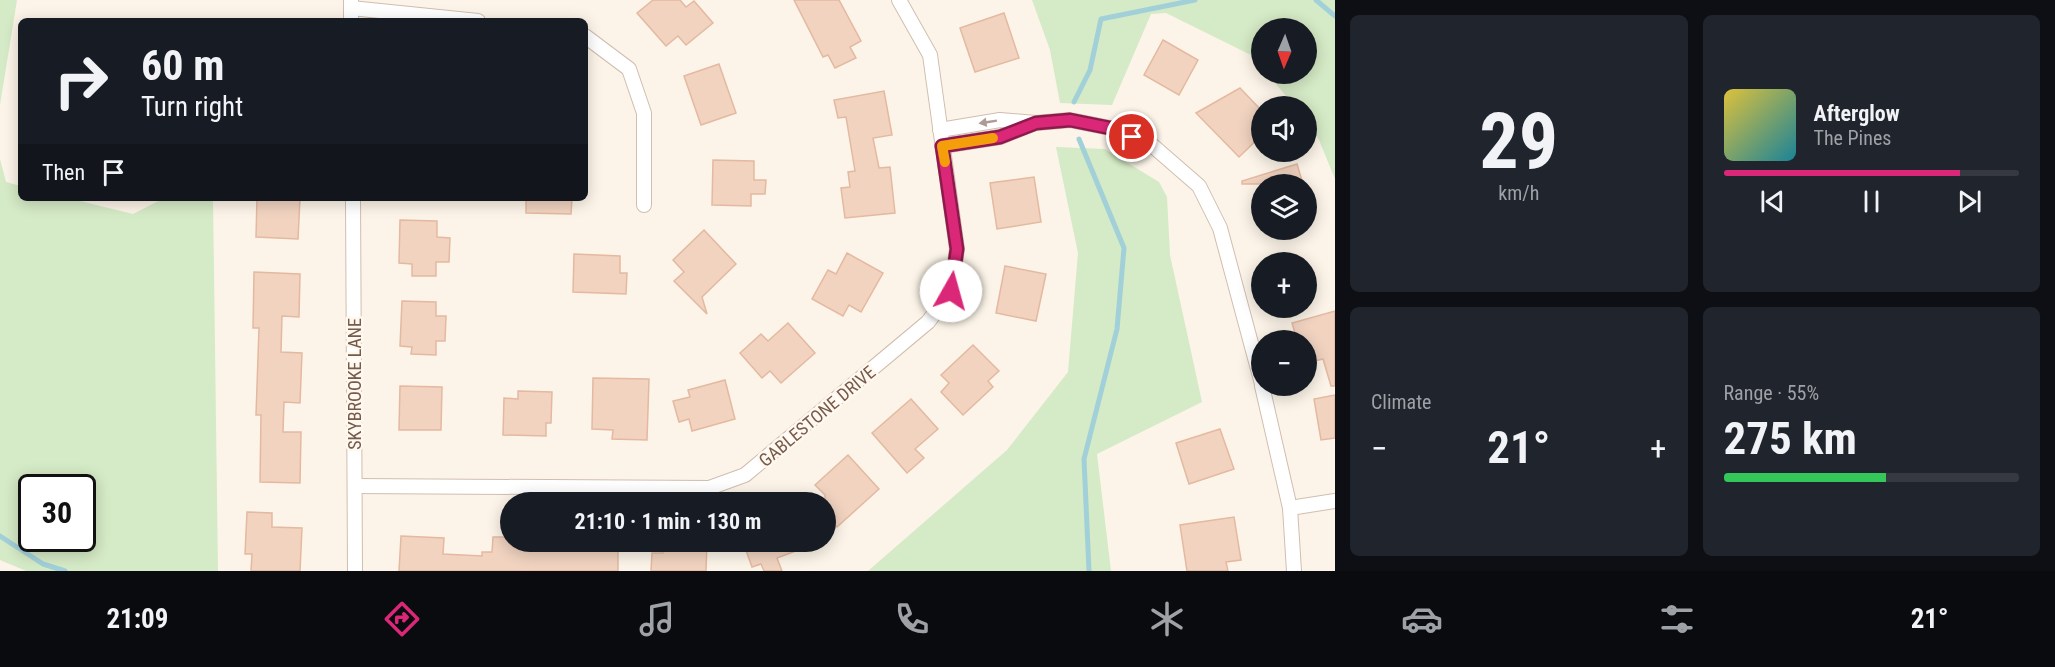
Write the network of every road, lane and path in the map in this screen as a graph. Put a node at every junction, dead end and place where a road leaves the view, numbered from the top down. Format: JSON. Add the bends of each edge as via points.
{"nodes":[{"id":1,"x":899,"y":0,"type":"edge"},
{"id":2,"x":351,"y":10,"type":"edge"},
{"id":3,"x":443,"y":18,"type":"edge"},
{"id":4,"x":588,"y":38,"type":"edge"},
{"id":5,"x":1036,"y":123,"type":"junction"},
{"id":6,"x":940,"y":130,"type":"junction"},
{"id":7,"x":942,"y":146,"type":"junction"},
{"id":8,"x":353,"y":201,"type":"edge"},
{"id":9,"x":644,"y":205,"type":"dead end"},
{"id":10,"x":1251,"y":344,"type":"edge"},
{"id":11,"x":1265,"y":396,"type":"edge"},
{"id":12,"x":355,"y":486,"type":"junction"},
{"id":13,"x":1335,"y":501,"type":"edge"},
{"id":14,"x":1290,"y":508,"type":"junction"},
{"id":15,"x":355,"y":571,"type":"edge"},
{"id":16,"x":1294,"y":571,"type":"edge"}],
"edges":[{"from":1,"to":6,"type":"street","name":"GABLESTONE DRIVE","via":[[930,55]]},
{"from":2,"to":3,"type":"street"},
{"from":4,"to":9,"type":"street","via":[[629,69],[644,113]]},
{"from":5,"to":6,"type":"street","one_way":true,"via":[[1000,120]]},
{"from":5,"to":7,"type":"street","via":[[1000,137]]},
{"from":5,"to":10,"type":"street","via":[[1070,120],[1110,128],[1153,146],[1198,186],[1220,228]]},
{"from":6,"to":7,"type":"street","name":"GABLESTONE DRIVE"},
{"from":7,"to":12,"type":"street","name":"GABLESTONE DRIVE","via":[[957,249],[951,291],[928,322],[746,475],[710,488]]},
{"from":8,"to":12,"type":"street","name":"SKYBROOKE LANE"},
{"from":11,"to":14,"type":"street"},
{"from":12,"to":15,"type":"street","name":"SKYBROOKE LANE"},
{"from":13,"to":14,"type":"street"},
{"from":14,"to":16,"type":"street"}]}
